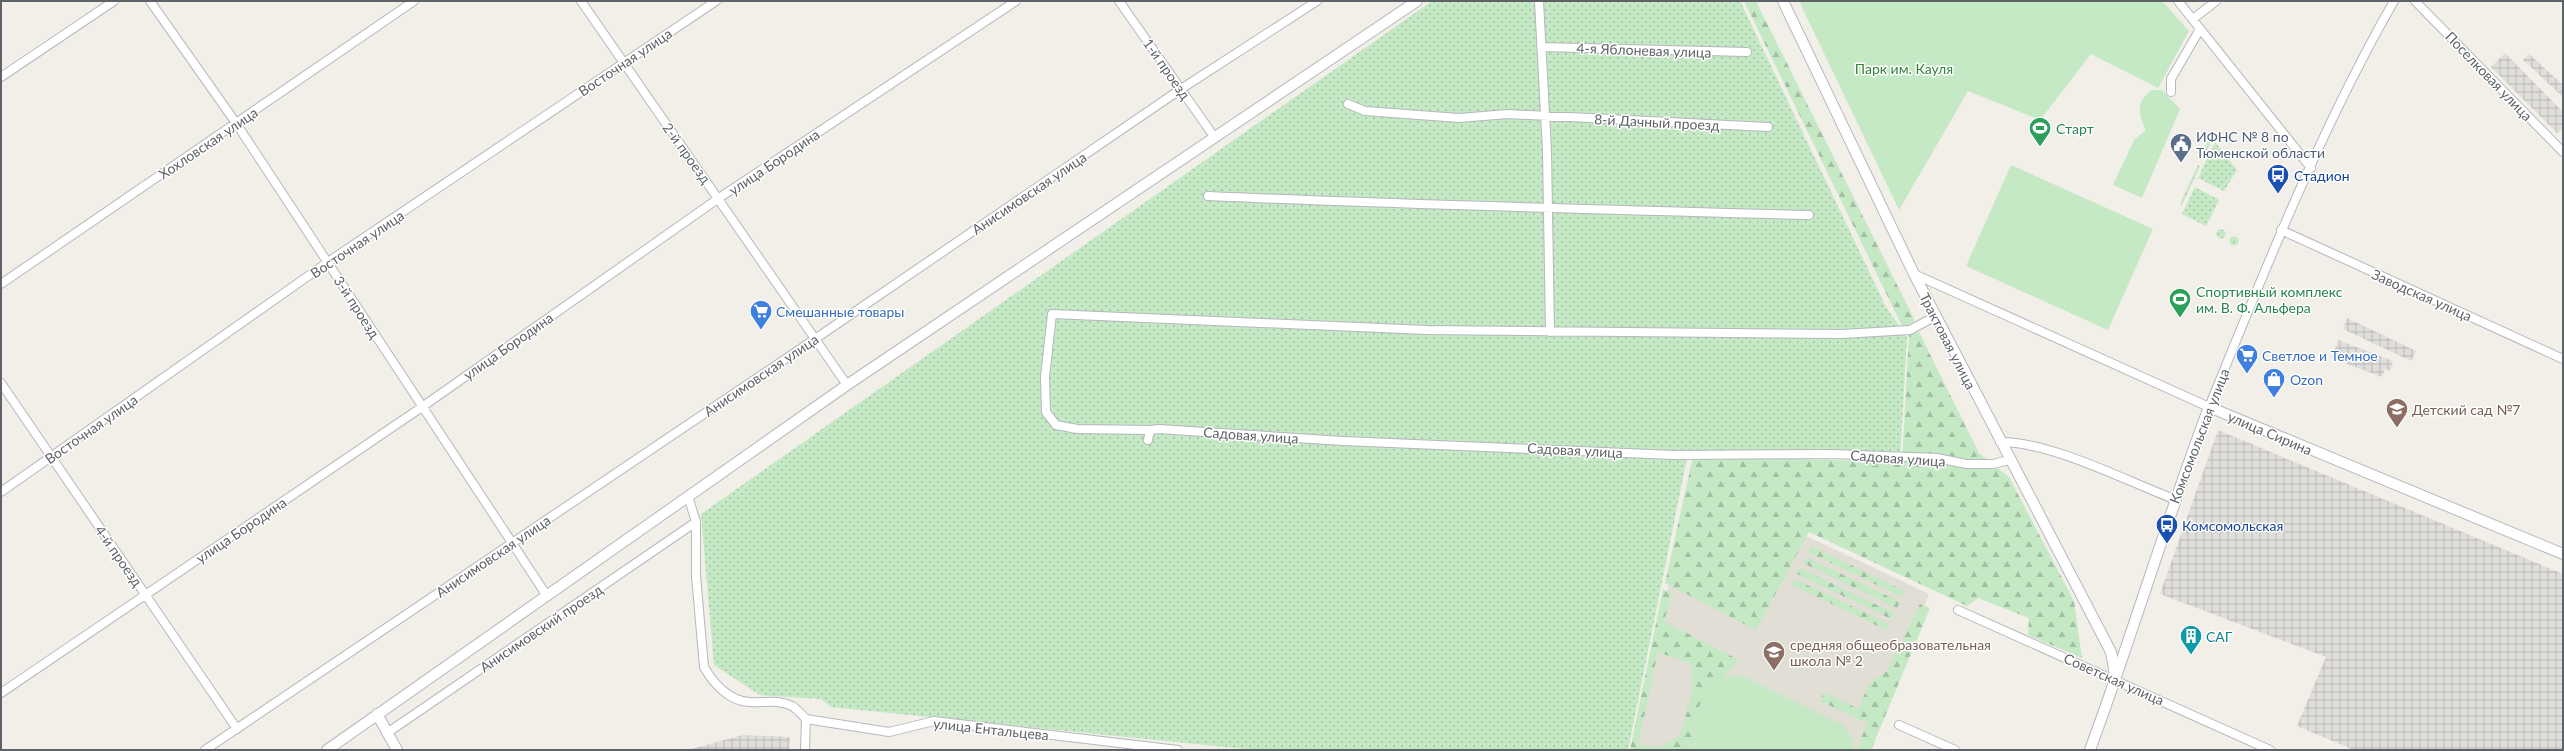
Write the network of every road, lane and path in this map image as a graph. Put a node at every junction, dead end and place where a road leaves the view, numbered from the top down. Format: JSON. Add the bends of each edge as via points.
{"nodes":[{"id":1,"x":114,"y":1,"type":"edge"},
{"id":2,"x":150,"y":1,"type":"edge"},
{"id":3,"x":414,"y":1,"type":"edge"},
{"id":4,"x":581,"y":1,"type":"edge"},
{"id":5,"x":716,"y":1,"type":"edge"},
{"id":6,"x":1016,"y":1,"type":"edge"},
{"id":7,"x":1120,"y":1,"type":"edge"},
{"id":8,"x":1317,"y":1,"type":"edge"},
{"id":9,"x":1417,"y":1,"type":"edge"},
{"id":10,"x":1539,"y":1,"type":"edge"},
{"id":11,"x":1782,"y":1,"type":"edge"},
{"id":12,"x":2178,"y":1,"type":"edge"},
{"id":13,"x":2216,"y":1,"type":"edge"},
{"id":14,"x":2394,"y":1,"type":"edge"},
{"id":15,"x":2415,"y":1,"type":"edge"},
{"id":16,"x":2193,"y":20,"type":"junction"},
{"id":17,"x":2200,"y":29,"type":"junction"},
{"id":18,"x":1541,"y":47,"type":"junction"},
{"id":19,"x":1747,"y":52,"type":"dead end"},
{"id":20,"x":623,"y":64,"type":"junction"},
{"id":21,"x":1,"y":77,"type":"edge"},
{"id":22,"x":1181,"y":89,"type":"junction"},
{"id":23,"x":2171,"y":92,"type":"dead end"},
{"id":24,"x":1348,"y":104,"type":"dead end"},
{"id":25,"x":1545,"y":116,"type":"junction"},
{"id":26,"x":236,"y":123,"type":"junction"},
{"id":27,"x":1768,"y":127,"type":"dead end"},
{"id":28,"x":1215,"y":138,"type":"junction"},
{"id":29,"x":2563,"y":152,"type":"edge"},
{"id":30,"x":2311,"y":168,"type":"junction"},
{"id":31,"x":1208,"y":196,"type":"dead end"},
{"id":32,"x":719,"y":198,"type":"junction"},
{"id":33,"x":1549,"y":207,"type":"junction"},
{"id":34,"x":1809,"y":215,"type":"dead end"},
{"id":35,"x":2281,"y":230,"type":"junction"},
{"id":36,"x":328,"y":262,"type":"junction"},
{"id":37,"x":1914,"y":274,"type":"junction"},
{"id":38,"x":1,"y":284,"type":"edge"},
{"id":39,"x":1936,"y":316,"type":"junction"},
{"id":40,"x":1550,"y":332,"type":"junction"},
{"id":41,"x":815,"y":339,"type":"junction"},
{"id":42,"x":2563,"y":358,"type":"edge"},
{"id":43,"x":1,"y":383,"type":"edge"},
{"id":44,"x":847,"y":385,"type":"junction"},
{"id":45,"x":422,"y":407,"type":"junction"},
{"id":46,"x":2209,"y":408,"type":"junction"},
{"id":47,"x":1150,"y":430,"type":"junction"},
{"id":48,"x":1148,"y":440,"type":"dead end"},
{"id":49,"x":2000,"y":442,"type":"junction"},
{"id":50,"x":51,"y":457,"type":"junction"},
{"id":51,"x":2009,"y":460,"type":"junction"},
{"id":52,"x":1,"y":492,"type":"edge"},
{"id":53,"x":688,"y":496,"type":"junction"},
{"id":54,"x":2174,"y":500,"type":"junction"},
{"id":55,"x":696,"y":522,"type":"junction"},
{"id":56,"x":512,"y":543,"type":"junction"},
{"id":57,"x":2563,"y":554,"type":"edge"},
{"id":58,"x":146,"y":594,"type":"junction"},
{"id":59,"x":547,"y":596,"type":"junction"},
{"id":60,"x":1958,"y":610,"type":"dead end"},
{"id":61,"x":2116,"y":680,"type":"junction"},
{"id":62,"x":1,"y":693,"type":"edge"},
{"id":63,"x":377,"y":714,"type":"junction"},
{"id":64,"x":806,"y":719,"type":"junction"},
{"id":65,"x":1899,"y":725,"type":"dead end"},
{"id":66,"x":237,"y":729,"type":"junction"},
{"id":67,"x":387,"y":733,"type":"junction"},
{"id":68,"x":205,"y":750,"type":"edge"},
{"id":69,"x":327,"y":750,"type":"edge"},
{"id":70,"x":397,"y":750,"type":"edge"},
{"id":71,"x":805,"y":750,"type":"edge"},
{"id":72,"x":1178,"y":750,"type":"edge"},
{"id":73,"x":1955,"y":750,"type":"edge"},
{"id":74,"x":2090,"y":750,"type":"edge"},
{"id":75,"x":2270,"y":750,"type":"edge"}],
"edges":[{"from":1,"to":21,"type":"street"},
{"from":2,"to":26,"type":"street","name":"3-й проезд"},
{"from":3,"to":26,"type":"street","name":"Хохловская улица"},
{"from":4,"to":20,"type":"street","name":"2-й проезд"},
{"from":5,"to":20,"type":"street","name":"Восточная улица"},
{"from":6,"to":32,"type":"street","name":"улица Бородина"},
{"from":7,"to":22,"type":"street","name":"1-й проезд"},
{"from":8,"to":22,"type":"street","name":"Анисимовская улица"},
{"from":9,"to":28,"type":"street"},
{"from":10,"to":18,"type":"street"},
{"from":11,"to":37,"type":"street","name":"Трактовая улица"},
{"from":12,"to":16,"type":"street"},
{"from":13,"to":16,"type":"street"},
{"from":14,"to":30,"type":"street","name":"Комсомольская улица","via":[[2364,54]]},
{"from":15,"to":29,"type":"street","name":"Поселковая улица"},
{"from":16,"to":17,"type":"street"},
{"from":17,"to":23,"type":"street","via":[[2171,79]]},
{"from":17,"to":30,"type":"street"},
{"from":18,"to":19,"type":"street","name":"4-я Яблоневая улица"},
{"from":18,"to":25,"type":"street"},
{"from":20,"to":32,"type":"street","name":"2-й проезд"},
{"from":20,"to":36,"type":"street","name":"Восточная улица"},
{"from":22,"to":28,"type":"street","name":"1-й проезд"},
{"from":22,"to":41,"type":"street","name":"Анисимовская улица"},
{"from":24,"to":25,"type":"street","name":"8-й Дачный проезд","via":[[1365,111],[1459,118],[1508,114]]},
{"from":25,"to":27,"type":"street","name":"8-й Дачный проезд"},
{"from":25,"to":33,"type":"street"},
{"from":26,"to":36,"type":"street","name":"3-й проезд"},
{"from":26,"to":38,"type":"street","name":"Хохловская улица"},
{"from":28,"to":44,"type":"street"},
{"from":30,"to":35,"type":"street","name":"Комсомольская улица"},
{"from":31,"to":33,"type":"street","via":[[1430,206]]},
{"from":32,"to":41,"type":"street","name":"2-й проезд"},
{"from":32,"to":45,"type":"street","name":"улица Бородина"},
{"from":33,"to":34,"type":"street"},
{"from":33,"to":40,"type":"street"},
{"from":35,"to":42,"type":"street","name":"Заводская улица"},
{"from":35,"to":46,"type":"street","name":"Комсомольская улица"},
{"from":36,"to":45,"type":"street","name":"3-й проезд"},
{"from":36,"to":50,"type":"street","name":"Восточная улица"},
{"from":37,"to":39,"type":"street","name":"Трактовая улица"},
{"from":37,"to":46,"type":"street","name":"улица Сирина"},
{"from":39,"to":40,"type":"street","via":[[1910,330],[1842,334]]},
{"from":39,"to":49,"type":"street","name":"Трактовая улица"},
{"from":40,"to":47,"type":"street","name":"Садовая улица","via":[[1427,330],[1052,314],[1045,377],[1046,412],[1056,425],[1077,429]]},
{"from":41,"to":44,"type":"street","name":"2-й проезд"},
{"from":41,"to":56,"type":"street","name":"Анисимовская улица"},
{"from":43,"to":50,"type":"street","name":"4-й проезд"},
{"from":44,"to":53,"type":"street"},
{"from":45,"to":56,"type":"street","name":"3-й проезд"},
{"from":45,"to":58,"type":"street","name":"улица Бородина"},
{"from":46,"to":54,"type":"street","name":"Комсомольская улица"},
{"from":46,"to":57,"type":"street","name":"улица Сирина"},
{"from":47,"to":48,"type":"street"},
{"from":47,"to":51,"type":"street","name":"Садовая улица","via":[[1159,428],[1343,441],[1674,455],[1832,454],[1937,458],[1966,464],[1993,464]]},
{"from":49,"to":51,"type":"street","name":"Трактовая улица"},
{"from":49,"to":54,"type":"street","via":[[2017,442],[2054,452]]},
{"from":50,"to":52,"type":"street","name":"Восточная улица"},
{"from":50,"to":58,"type":"street","name":"4-й проезд"},
{"from":51,"to":61,"type":"street","name":"Трактовая улица","via":[[2111,652]]},
{"from":53,"to":55,"type":"street"},
{"from":53,"to":59,"type":"street"},
{"from":54,"to":61,"type":"street","name":"Комсомольская улица"},
{"from":55,"to":64,"type":"street","via":[[696,576],[704,667],[710,678],[733,698],[747,702],[777,701],[793,706]]},
{"from":55,"to":67,"type":"street","name":"Анисимовский проезд"},
{"from":56,"to":59,"type":"street","name":"3-й проезд"},
{"from":56,"to":66,"type":"street","name":"Анисимовская улица"},
{"from":58,"to":62,"type":"street","name":"улица Бородина"},
{"from":58,"to":66,"type":"street","name":"4-й проезд"},
{"from":59,"to":63,"type":"street"},
{"from":60,"to":61,"type":"street","name":"Советская улица"},
{"from":61,"to":74,"type":"street","name":"Комсомольская улица"},
{"from":61,"to":75,"type":"street","name":"Советская улица"},
{"from":63,"to":67,"type":"street"},
{"from":63,"to":69,"type":"street"},
{"from":64,"to":71,"type":"street"},
{"from":64,"to":72,"type":"street","name":"улица Ентальцева","via":[[889,732],[934,721]]},
{"from":65,"to":73,"type":"street"},
{"from":66,"to":68,"type":"street","name":"Анисимовская улица"},
{"from":67,"to":70,"type":"street"}]}
